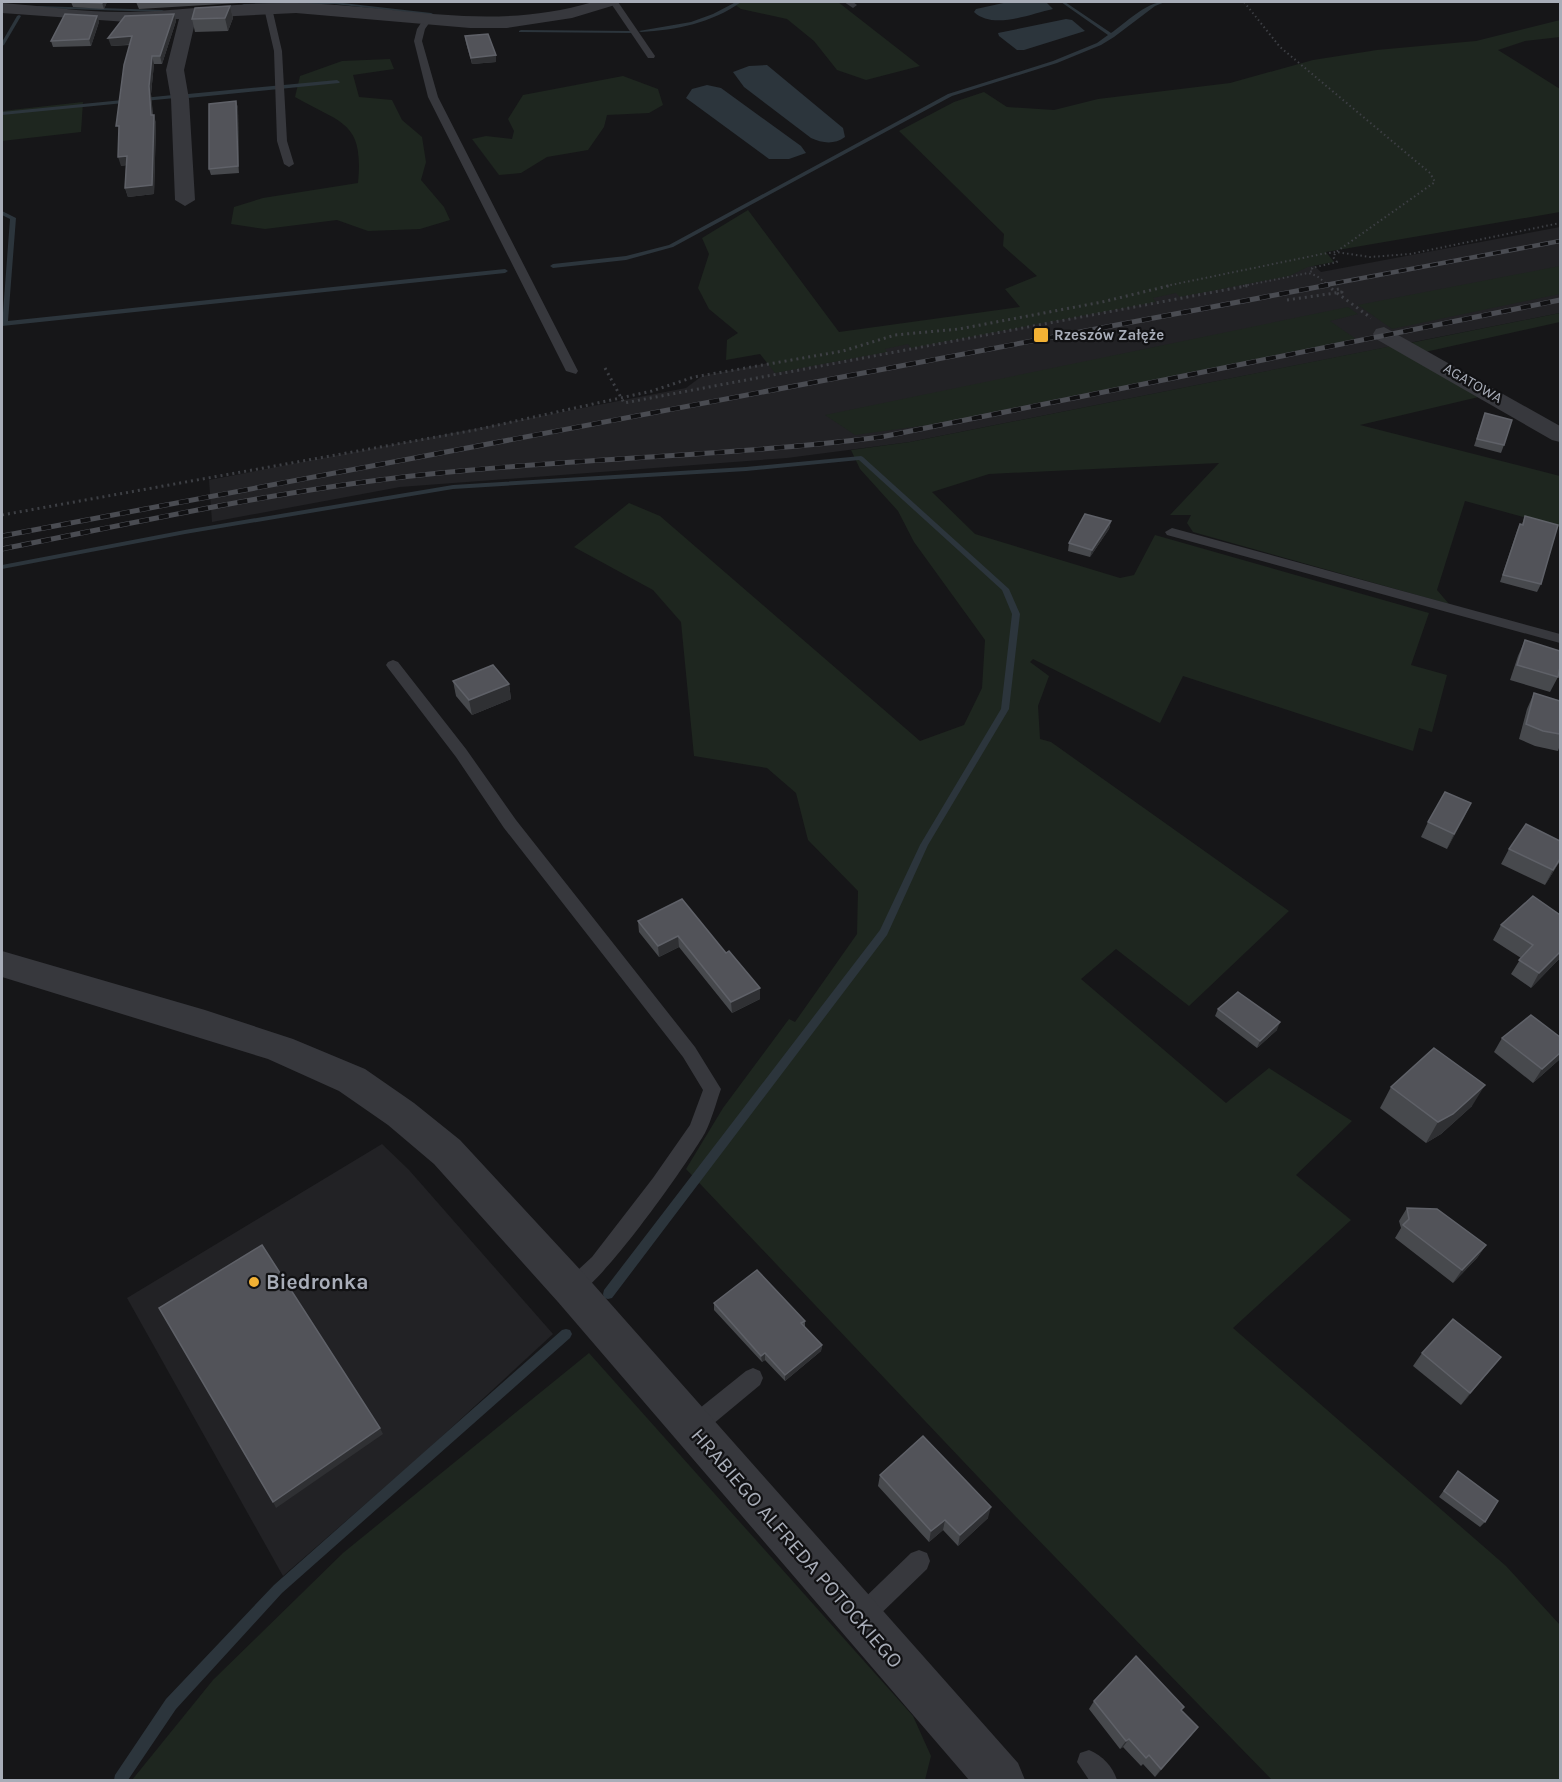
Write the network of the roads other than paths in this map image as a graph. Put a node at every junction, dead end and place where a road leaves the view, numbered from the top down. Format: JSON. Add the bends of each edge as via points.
{"nodes":[{"id":1,"x":609,"y":2,"type":"edge"},
{"id":2,"x":614,"y":2,"type":"edge"},
{"id":3,"x":268,"y":8,"type":"junction"},
{"id":4,"x":2,"y":9,"type":"edge"},
{"id":5,"x":189,"y":14,"type":"junction"},
{"id":6,"x":428,"y":19,"type":"junction"},
{"id":7,"x":651,"y":56,"type":"dead end"},
{"id":8,"x":289,"y":164,"type":"dead end"},
{"id":9,"x":185,"y":200,"type":"dead end"},
{"id":10,"x":1384,"y":334,"type":"road end"},
{"id":11,"x":572,"y":371,"type":"dead end"},
{"id":12,"x":1560,"y":435,"type":"edge"},
{"id":13,"x":1172,"y":532,"type":"dead end"},
{"id":14,"x":1560,"y":639,"type":"edge"},
{"id":15,"x":393,"y":665,"type":"dead end"},
{"id":16,"x":2,"y":964,"type":"edge"},
{"id":17,"x":583,"y":1302,"type":"junction"},
{"id":18,"x":753,"y":1378,"type":"dead end"},
{"id":19,"x":693,"y":1427,"type":"junction"},
{"id":20,"x":919,"y":1562,"type":"dead end"},
{"id":21,"x":859,"y":1619,"type":"junction"},
{"id":22,"x":1089,"y":1762,"type":"dead end"},
{"id":23,"x":989,"y":1776,"type":"edge"},
{"id":24,"x":1105,"y":1780,"type":"edge"}],
"edges":[{"from":1,"to":6,"type":"street","via":[[572,14],[507,23]]},
{"from":2,"to":7,"type":"lane"},
{"from":3,"to":5,"type":"street"},
{"from":3,"to":6,"type":"street","via":[[337,9]]},
{"from":3,"to":8,"type":"lane","via":[[278,51],[282,141]]},
{"from":4,"to":5,"type":"street","via":[[127,17]]},
{"from":5,"to":9,"type":"street","via":[[175,70]]},
{"from":6,"to":11,"type":"lane","via":[[418,41],[433,97]]},
{"from":10,"to":12,"type":"street","name":"AGATOWA"},
{"from":13,"to":14,"type":"lane"},
{"from":15,"to":17,"type":"lane","via":[[510,824],[689,1052],[712,1089],[698,1128],[598,1263]]},
{"from":16,"to":17,"type":"street","name":"HRABIEGO ALFREDA POTOCKIEGO","via":[[205,1024],[280,1049],[352,1080],[447,1152]]},
{"from":17,"to":19,"type":"street","name":"HRABIEGO ALFREDA POTOCKIEGO"},
{"from":18,"to":19,"type":"lane"},
{"from":19,"to":21,"type":"street","name":"HRABIEGO ALFREDA POTOCKIEGO"},
{"from":20,"to":21,"type":"lane"},
{"from":21,"to":23,"type":"street","name":"HRABIEGO ALFREDA POTOCKIEGO"},
{"from":22,"to":24,"type":"lane"}]}
